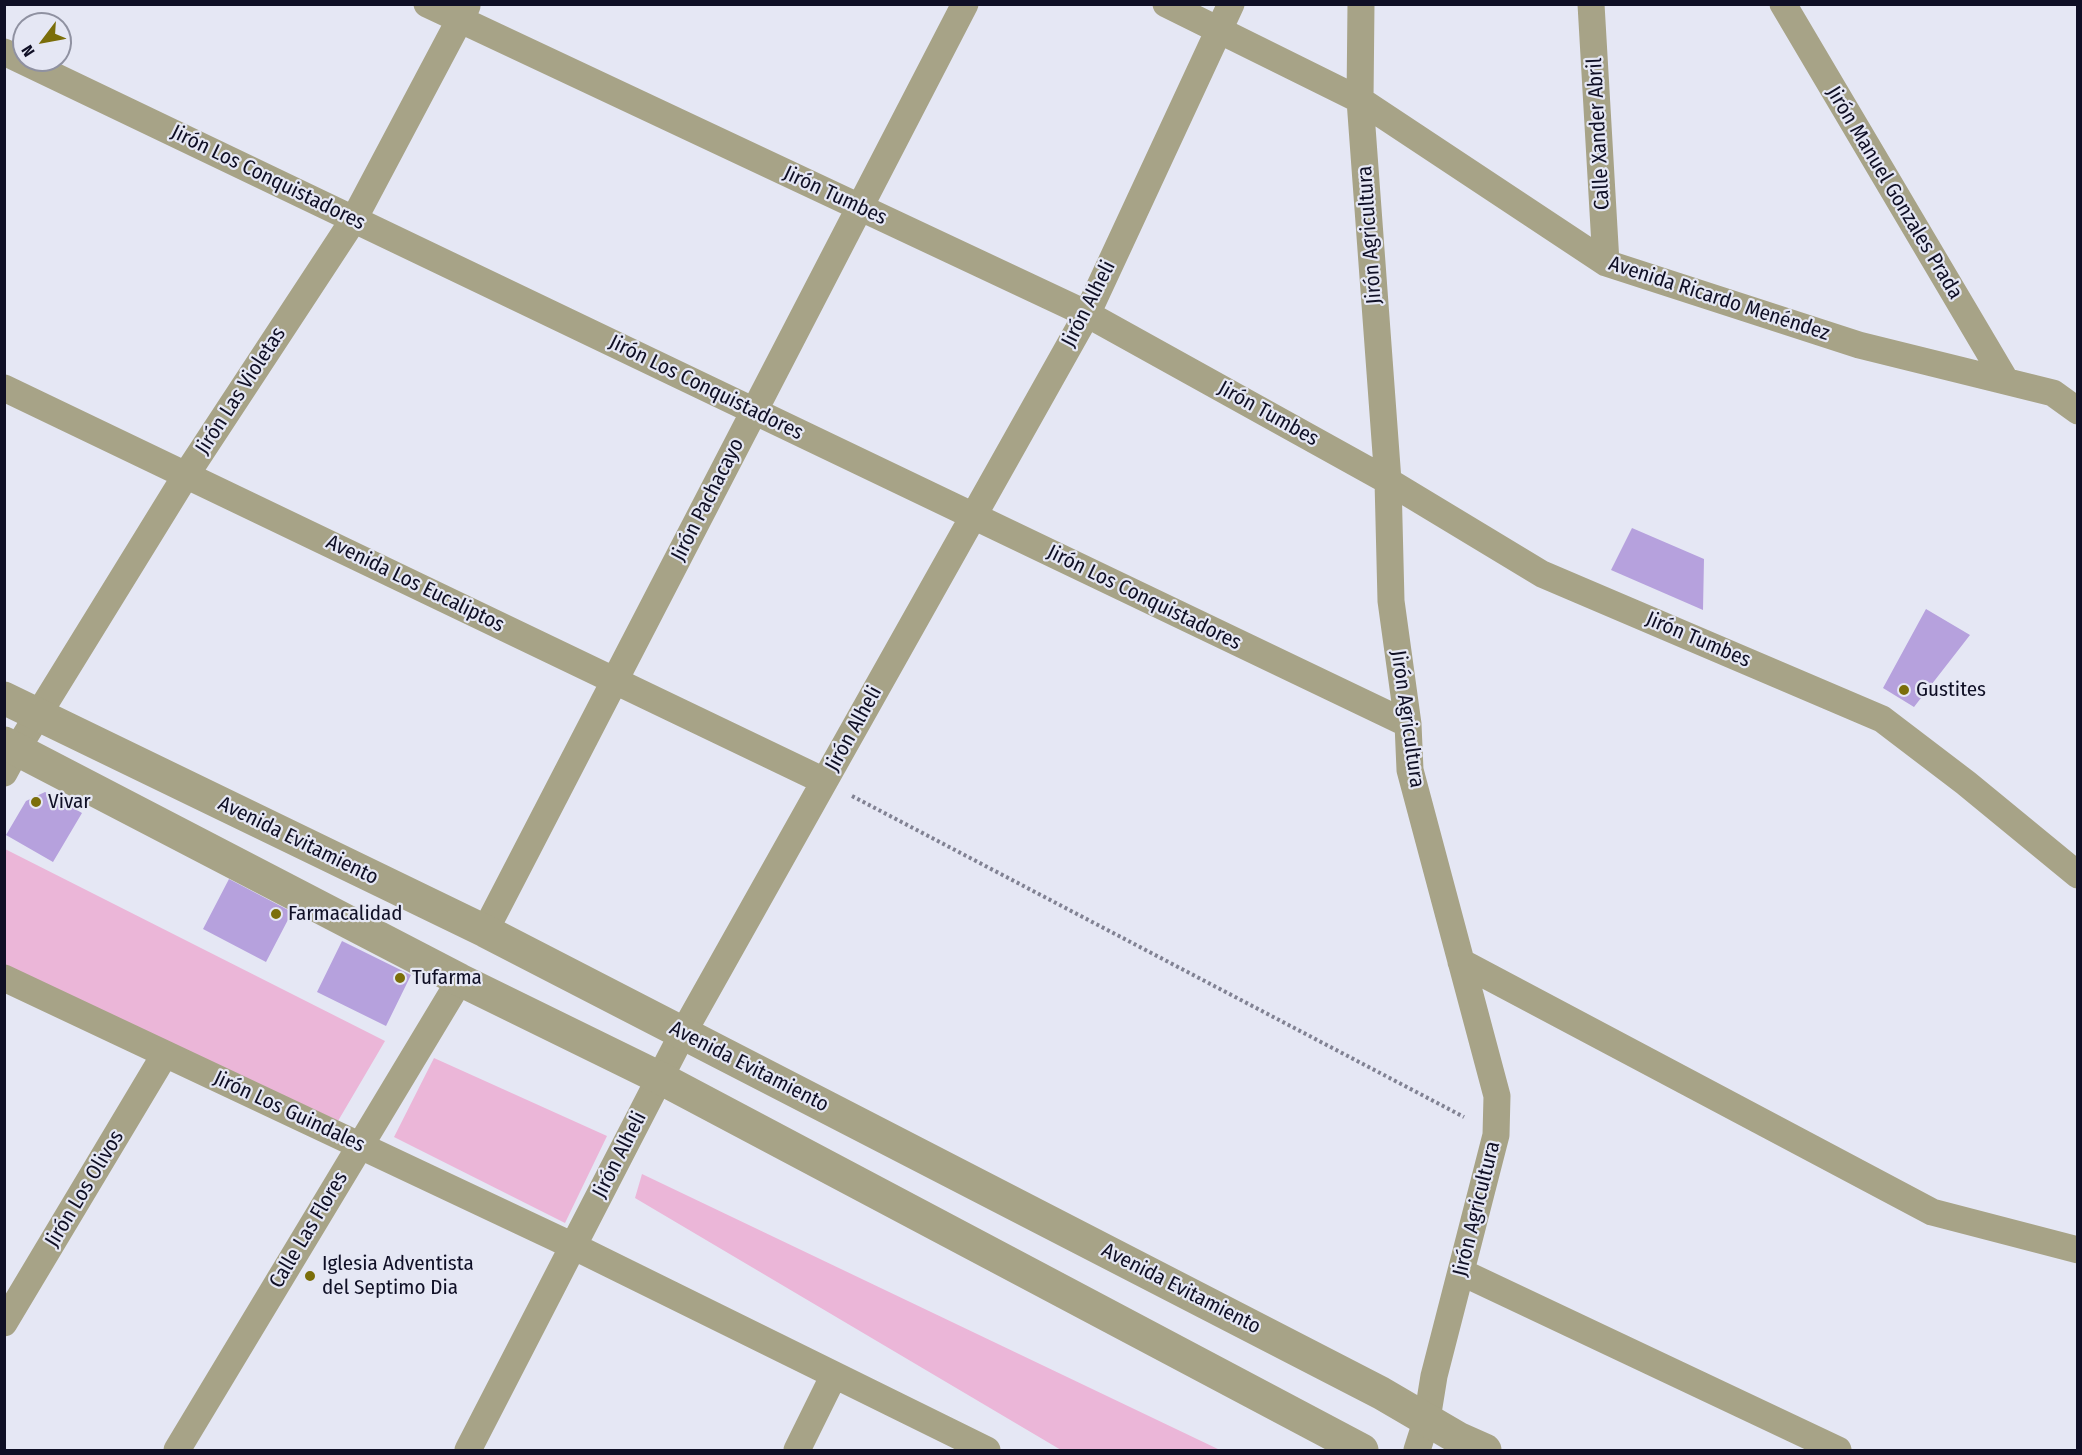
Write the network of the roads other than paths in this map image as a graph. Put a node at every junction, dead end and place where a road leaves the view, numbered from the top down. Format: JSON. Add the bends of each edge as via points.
{"nodes":[{"id":1,"x":427,"y":4,"type":"edge"},
{"id":2,"x":965,"y":4,"type":"edge"},
{"id":3,"x":1166,"y":4,"type":"edge"},
{"id":4,"x":1232,"y":4,"type":"edge"},
{"id":5,"x":1361,"y":4,"type":"edge"},
{"id":6,"x":1591,"y":4,"type":"edge"},
{"id":7,"x":1783,"y":4,"type":"edge"},
{"id":8,"x":464,"y":12,"type":"edge"},
{"id":9,"x":1218,"y":30,"type":"junction"},
{"id":10,"x":4,"y":52,"type":"edge"},
{"id":11,"x":1360,"y":100,"type":"junction"},
{"id":12,"x":859,"y":207,"type":"junction"},
{"id":13,"x":354,"y":219,"type":"junction"},
{"id":14,"x":1606,"y":264,"type":"junction"},
{"id":15,"x":1087,"y":314,"type":"junction"},
{"id":16,"x":2006,"y":381,"type":"junction"},
{"id":17,"x":4,"y":388,"type":"edge"},
{"id":18,"x":754,"y":411,"type":"junction"},
{"id":19,"x":2078,"y":411,"type":"edge"},
{"id":20,"x":186,"y":475,"type":"junction"},
{"id":21,"x":1388,"y":481,"type":"junction"},
{"id":22,"x":974,"y":516,"type":"junction"},
{"id":23,"x":615,"y":680,"type":"junction"},
{"id":24,"x":4,"y":698,"type":"edge"},
{"id":25,"x":38,"y":714,"type":"junction"},
{"id":26,"x":1408,"y":724,"type":"junction"},
{"id":27,"x":9,"y":755,"type":"edge"},
{"id":28,"x":824,"y":781,"type":"junction"},
{"id":29,"x":2078,"y":875,"type":"edge"},
{"id":30,"x":485,"y":931,"type":"junction"},
{"id":31,"x":1461,"y":962,"type":"junction"},
{"id":32,"x":4,"y":978,"type":"edge"},
{"id":33,"x":460,"y":980,"type":"junction"},
{"id":34,"x":683,"y":1033,"type":"junction"},
{"id":35,"x":165,"y":1054,"type":"junction"},
{"id":36,"x":660,"y":1078,"type":"junction"},
{"id":37,"x":360,"y":1146,"type":"junction"},
{"id":38,"x":573,"y":1246,"type":"junction"},
{"id":39,"x":2078,"y":1250,"type":"edge"},
{"id":40,"x":1461,"y":1272,"type":"junction"},
{"id":41,"x":4,"y":1323,"type":"edge"},
{"id":42,"x":834,"y":1375,"type":"junction"},
{"id":43,"x":1427,"y":1419,"type":"junction"},
{"id":44,"x":177,"y":1450,"type":"edge"},
{"id":45,"x":468,"y":1450,"type":"edge"},
{"id":46,"x":797,"y":1450,"type":"edge"},
{"id":47,"x":987,"y":1450,"type":"edge"},
{"id":48,"x":1362,"y":1450,"type":"edge"},
{"id":49,"x":1417,"y":1450,"type":"edge"},
{"id":50,"x":1485,"y":1450,"type":"edge"},
{"id":51,"x":1838,"y":1450,"type":"edge"}],
"edges":[{"from":1,"to":8,"type":"street","name":"Jirón Tumbes"},
{"from":2,"to":12,"type":"street","name":"Jirón Pachacayo"},
{"from":3,"to":9,"type":"street","name":"Avenida Ricardo Menéndez"},
{"from":4,"to":9,"type":"street","name":"Jirón Alheli"},
{"from":5,"to":11,"type":"street","name":"Jirón Agricultura"},
{"from":6,"to":14,"type":"street","name":"Calle Xander Abril"},
{"from":7,"to":16,"type":"street","name":"Jirón Manuel Gonzales Prada"},
{"from":8,"to":12,"type":"street","name":"Jirón Tumbes"},
{"from":8,"to":13,"type":"street","name":"Jirón Las Violetas"},
{"from":9,"to":11,"type":"street","name":"Avenida Ricardo Menéndez"},
{"from":9,"to":15,"type":"street","name":"Jirón Alheli"},
{"from":10,"to":13,"type":"street","name":"Jirón Los Conquistadores"},
{"from":11,"to":14,"type":"street","name":"Avenida Ricardo Menéndez"},
{"from":11,"to":21,"type":"street","name":"Jirón Agricultura"},
{"from":12,"to":15,"type":"street","name":"Jirón Tumbes"},
{"from":12,"to":18,"type":"street","name":"Jirón Pachacayo"},
{"from":13,"to":18,"type":"street","name":"Jirón Los Conquistadores"},
{"from":13,"to":20,"type":"street","name":"Jirón Las Violetas"},
{"from":14,"to":16,"type":"street","name":"Avenida Ricardo Menéndez","via":[[1859,345]]},
{"from":15,"to":21,"type":"street","name":"Jirón Tumbes"},
{"from":15,"to":22,"type":"street","name":"Jirón Alheli"},
{"from":16,"to":19,"type":"street","name":"Avenida Ricardo Menéndez","via":[[2053,393]]},
{"from":17,"to":20,"type":"street","name":"Avenida Los Eucaliptos"},
{"from":18,"to":22,"type":"street","name":"Jirón Los Conquistadores"},
{"from":18,"to":23,"type":"street","name":"Jirón Pachacayo"},
{"from":20,"to":23,"type":"street","name":"Avenida Los Eucaliptos"},
{"from":20,"to":25,"type":"street","name":"Jirón Las Violetas"},
{"from":21,"to":26,"type":"street","name":"Jirón Agricultura","via":[[1390,601]]},
{"from":21,"to":29,"type":"street","name":"Jirón Tumbes","via":[[1542,574],[1882,719]]},
{"from":22,"to":26,"type":"street","name":"Jirón Los Conquistadores"},
{"from":22,"to":28,"type":"street","name":"Jirón Alheli"},
{"from":23,"to":28,"type":"street","name":"Avenida Los Eucaliptos"},
{"from":23,"to":30,"type":"street","name":"Jirón Pachacayo"},
{"from":24,"to":25,"type":"street","name":"Avenida Evitamiento"},
{"from":25,"to":27,"type":"street","name":"Jirón Las Violetas"},
{"from":25,"to":30,"type":"street","name":"Avenida Evitamiento"},
{"from":26,"to":31,"type":"street","name":"Jirón Agricultura","via":[[1410,770]]},
{"from":27,"to":33,"type":"street"},
{"from":28,"to":34,"type":"street","name":"Jirón Alheli"},
{"from":30,"to":34,"type":"street","name":"Avenida Evitamiento"},
{"from":31,"to":39,"type":"street","via":[[1932,1212]]},
{"from":31,"to":40,"type":"street","name":"Jirón Agricultura","via":[[1497,1096],[1496,1134]]},
{"from":32,"to":35,"type":"street","name":"Jirón Los Guindales"},
{"from":33,"to":36,"type":"street"},
{"from":33,"to":37,"type":"street","name":"Calle Las Flores"},
{"from":34,"to":36,"type":"street","name":"Jirón Alheli"},
{"from":34,"to":43,"type":"street","name":"Avenida Evitamiento"},
{"from":35,"to":37,"type":"street","name":"Jirón Los Guindales"},
{"from":35,"to":41,"type":"street","name":"Jirón Los Olivos"},
{"from":36,"to":38,"type":"street","name":"Jirón Alheli"},
{"from":36,"to":48,"type":"street"},
{"from":37,"to":38,"type":"street","name":"Jirón Los Guindales"},
{"from":37,"to":44,"type":"street","name":"Calle Las Flores"},
{"from":38,"to":42,"type":"street","name":"Jirón Los Guindales"},
{"from":38,"to":45,"type":"street","name":"Jirón Alheli"},
{"from":40,"to":43,"type":"street","name":"Jirón Agricultura"},
{"from":40,"to":51,"type":"street"},
{"from":42,"to":46,"type":"street"},
{"from":42,"to":47,"type":"street","name":"Jirón Los Guindales"},
{"from":43,"to":49,"type":"street","name":"Jirón Agricultura"},
{"from":43,"to":50,"type":"street","name":"Avenida Evitamiento"}]}
